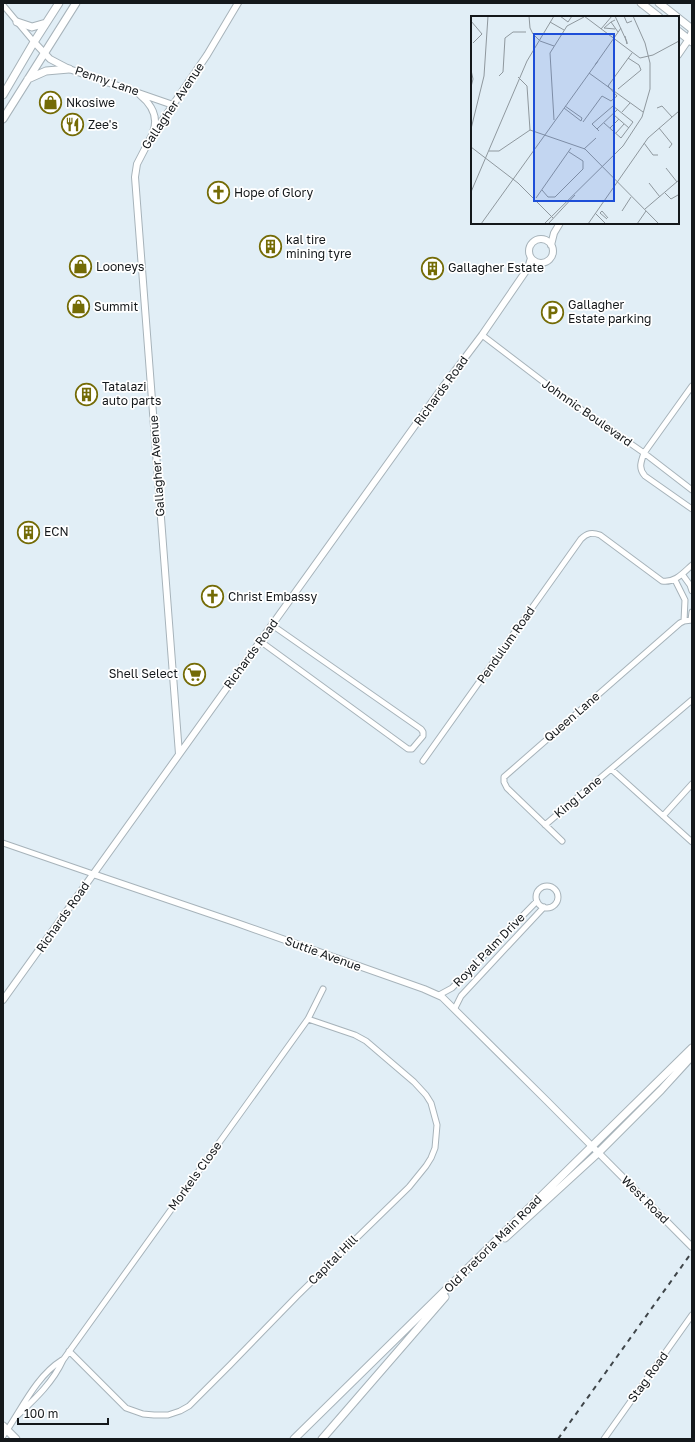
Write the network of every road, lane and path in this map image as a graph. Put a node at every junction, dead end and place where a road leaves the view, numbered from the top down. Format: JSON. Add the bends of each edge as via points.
{"nodes":[{"id":1,"x":59,"y":3,"type":"edge"},
{"id":2,"x":76,"y":3,"type":"edge"},
{"id":3,"x":238,"y":3,"type":"edge"},
{"id":4,"x":641,"y":3,"type":"edge"},
{"id":5,"x":659,"y":3,"type":"edge"},
{"id":6,"x":3,"y":5,"type":"edge"},
{"id":7,"x":658,"y":16,"type":"edge"},
{"id":8,"x":676,"y":16,"type":"edge"},
{"id":9,"x":679,"y":19,"type":"edge"},
{"id":10,"x":17,"y":22,"type":"junction"},
{"id":11,"x":46,"y":23,"type":"junction"},
{"id":12,"x":692,"y":30,"type":"edge"},
{"id":13,"x":679,"y":32,"type":"edge"},
{"id":14,"x":690,"y":40,"type":"edge"},
{"id":15,"x":34,"y":42,"type":"junction"},
{"id":16,"x":43,"y":53,"type":"junction"},
{"id":17,"x":679,"y":54,"type":"edge"},
{"id":18,"x":69,"y":69,"type":"junction"},
{"id":19,"x":28,"y":79,"type":"junction"},
{"id":20,"x":135,"y":91,"type":"junction"},
{"id":21,"x":3,"y":95,"type":"edge"},
{"id":22,"x":173,"y":104,"type":"junction"},
{"id":23,"x":3,"y":119,"type":"edge"},
{"id":24,"x":151,"y":137,"type":"junction"},
{"id":25,"x":559,"y":224,"type":"edge"},
{"id":26,"x":554,"y":233,"type":"junction"},
{"id":27,"x":542,"y":239,"type":"junction"},
{"id":28,"x":551,"y":245,"type":"junction"},
{"id":29,"x":531,"y":258,"type":"junction"},
{"id":30,"x":537,"y":262,"type":"junction"},
{"id":31,"x":528,"y":268,"type":"junction"},
{"id":32,"x":482,"y":335,"type":"junction"},
{"id":33,"x":692,"y":386,"type":"edge"},
{"id":34,"x":644,"y":453,"type":"junction"},
{"id":35,"x":692,"y":490,"type":"edge"},
{"id":36,"x":692,"y":509,"type":"edge"},
{"id":37,"x":692,"y":565,"type":"edge"},
{"id":38,"x":682,"y":574,"type":"junction"},
{"id":39,"x":675,"y":580,"type":"junction"},
{"id":40,"x":692,"y":591,"type":"edge"},
{"id":41,"x":692,"y":612,"type":"edge"},
{"id":42,"x":692,"y":620,"type":"edge"},
{"id":43,"x":684,"y":621,"type":"junction"},
{"id":44,"x":272,"y":625,"type":"junction"},
{"id":45,"x":260,"y":641,"type":"junction"},
{"id":46,"x":692,"y":701,"type":"edge"},
{"id":47,"x":179,"y":754,"type":"junction"},
{"id":48,"x":423,"y":761,"type":"dead end"},
{"id":49,"x":611,"y":769,"type":"junction"},
{"id":50,"x":692,"y":784,"type":"edge"},
{"id":51,"x":663,"y":816,"type":"junction"},
{"id":52,"x":545,"y":825,"type":"junction"},
{"id":53,"x":562,"y":841,"type":"dead end"},
{"id":54,"x":692,"y":842,"type":"edge"},
{"id":55,"x":3,"y":843,"type":"edge"},
{"id":56,"x":93,"y":874,"type":"junction"},
{"id":57,"x":537,"y":901,"type":"junction"},
{"id":58,"x":544,"y":907,"type":"junction"},
{"id":59,"x":483,"y":956,"type":"junction"},
{"id":60,"x":491,"y":964,"type":"junction"},
{"id":61,"x":323,"y":989,"type":"dead end"},
{"id":62,"x":439,"y":995,"type":"junction"},
{"id":63,"x":3,"y":1000,"type":"edge"},
{"id":64,"x":454,"y":1008,"type":"junction"},
{"id":65,"x":308,"y":1019,"type":"junction"},
{"id":66,"x":692,"y":1048,"type":"edge"},
{"id":67,"x":692,"y":1056,"type":"edge"},
{"id":68,"x":592,"y":1146,"type":"junction"},
{"id":69,"x":598,"y":1153,"type":"junction"},
{"id":70,"x":692,"y":1247,"type":"edge"},
{"id":71,"x":692,"y":1315,"type":"edge"},
{"id":72,"x":69,"y":1351,"type":"junction"},
{"id":73,"x":63,"y":1360,"type":"junction"},
{"id":74,"x":18,"y":1415,"type":"junction"},
{"id":75,"x":4,"y":1431,"type":"edge"},
{"id":76,"x":16,"y":1439,"type":"edge"},
{"id":77,"x":294,"y":1439,"type":"edge"},
{"id":78,"x":322,"y":1439,"type":"edge"},
{"id":79,"x":604,"y":1439,"type":"edge"}],
"edges":[{"from":1,"to":11,"type":"main road"},
{"from":2,"to":16,"type":"main road"},
{"from":3,"to":22,"type":"street","name":"Gallagher Avenue","via":[[207,55]]},
{"from":4,"to":7,"type":"main road"},
{"from":5,"to":8,"type":"main road"},
{"from":6,"to":10,"type":"street"},
{"from":9,"to":12,"type":"main road"},
{"from":10,"to":11,"type":"main road","via":[[32,27]]},
{"from":10,"to":15,"type":"street"},
{"from":11,"to":15,"type":"main road"},
{"from":12,"to":14,"type":"street"},
{"from":13,"to":14,"type":"main road"},
{"from":14,"to":17,"type":"street"},
{"from":15,"to":16,"type":"street","name":"Penny Lane"},
{"from":15,"to":21,"type":"main road"},
{"from":16,"to":18,"type":"street","name":"Penny Lane"},
{"from":16,"to":19,"type":"main road"},
{"from":18,"to":19,"type":"main road","via":[[46,71]]},
{"from":18,"to":20,"type":"street","name":"Penny Lane"},
{"from":19,"to":23,"type":"main road"},
{"from":20,"to":22,"type":"street","name":"Penny Lane"},
{"from":20,"to":24,"type":"street","via":[[147,100],[153,110],[155,123]]},
{"from":22,"to":24,"type":"street","name":"Gallagher Avenue"},
{"from":24,"to":47,"type":"street","name":"Gallagher Avenue","via":[[137,164],[135,187]]},
{"from":25,"to":26,"type":"street"},
{"from":26,"to":27,"type":"street"},
{"from":26,"to":28,"type":"street"},
{"from":27,"to":28,"type":"street"},
{"from":27,"to":29,"type":"street","via":[[535,241],[530,247]]},
{"from":28,"to":30,"type":"street","via":[[552,253],[549,260]]},
{"from":29,"to":30,"type":"street"},
{"from":29,"to":31,"type":"street","name":"Richards Road"},
{"from":30,"to":31,"type":"street","name":"Richards Road"},
{"from":31,"to":32,"type":"street","name":"Richards Road"},
{"from":32,"to":34,"type":"street","name":"Johnnic Boulevard","via":[[558,393]]},
{"from":32,"to":44,"type":"street","name":"Richards Road"},
{"from":33,"to":34,"type":"street"},
{"from":34,"to":35,"type":"street","name":"Johnnic Boulevard"},
{"from":34,"to":36,"type":"street","via":[[640,466],[642,472]]},
{"from":37,"to":38,"type":"street"},
{"from":38,"to":39,"type":"street"},
{"from":38,"to":40,"type":"street"},
{"from":39,"to":43,"type":"street","via":[[685,600]]},
{"from":39,"to":48,"type":"street","name":"Pendulum Road","via":[[668,582],[656,577],[600,535],[586,534]]},
{"from":41,"to":42,"type":"street"},
{"from":42,"to":43,"type":"street"},
{"from":43,"to":52,"type":"street","name":"Queen Lane","via":[[504,777],[504,784]]},
{"from":44,"to":45,"type":"street","name":"Richards Road"},
{"from":44,"to":45,"type":"street","via":[[421,729],[423,736],[412,749],[408,749]]},
{"from":45,"to":47,"type":"street","name":"Richards Road"},
{"from":46,"to":49,"type":"street","name":"King Lane"},
{"from":47,"to":56,"type":"street","name":"Richards Road"},
{"from":49,"to":51,"type":"street","name":"King Lane"},
{"from":49,"to":52,"type":"street","name":"King Lane"},
{"from":50,"to":51,"type":"street"},
{"from":51,"to":54,"type":"street","name":"King Lane"},
{"from":52,"to":53,"type":"street","name":"King Lane"},
{"from":55,"to":56,"type":"street","name":"Suttie Avenue"},
{"from":56,"to":62,"type":"street","name":"Suttie Avenue"},
{"from":56,"to":63,"type":"street","name":"Richards Road"},
{"from":57,"to":58,"type":"street"},
{"from":57,"to":58,"type":"street","via":[[537,893],[542,888],[555,890],[556,903]]},
{"from":57,"to":59,"type":"street","name":"Royal Palm Drive"},
{"from":58,"to":60,"type":"street","name":"Royal Palm Drive"},
{"from":59,"to":60,"type":"street"},
{"from":59,"to":62,"type":"street","name":"Royal Palm Drive","via":[[452,988]]},
{"from":60,"to":64,"type":"street","name":"Royal Palm Drive","via":[[459,998]]},
{"from":61,"to":65,"type":"street","name":"Morkels Close"},
{"from":62,"to":64,"type":"street","name":"Suttie Avenue"},
{"from":64,"to":68,"type":"street","name":"Suttie Avenue"},
{"from":65,"to":72,"type":"street","name":"Morkels Close"},
{"from":65,"to":72,"type":"street","name":"Capital Hill","via":[[366,1041],[426,1095],[434,1112],[436,1130],[435,1148],[426,1166],[409,1187],[189,1406],[180,1411],[168,1415],[154,1415],[126,1408]]},
{"from":66,"to":68,"type":"main road","name":"Old Pretoria Main Road"},
{"from":67,"to":69,"type":"main road","name":"Old Pretoria Main Road"},
{"from":68,"to":69,"type":"street","name":"West Road"},
{"from":68,"to":77,"type":"main road","name":"Old Pretoria Main Road"},
{"from":69,"to":70,"type":"street","name":"West Road"},
{"from":69,"to":78,"type":"main road","name":"Old Pretoria Main Road","via":[[511,1232],[445,1297]]},
{"from":71,"to":79,"type":"street","name":"Stag Road"},
{"from":72,"to":73,"type":"street","name":"Morkels Close"},
{"from":73,"to":74,"type":"street","name":"Morkels Close","via":[[40,1395]]},
{"from":73,"to":74,"type":"street","name":"Morkels Close","via":[[42,1380]]},
{"from":74,"to":75,"type":"street","name":"Morkels Close"},
{"from":75,"to":76,"type":"main road"}]}
